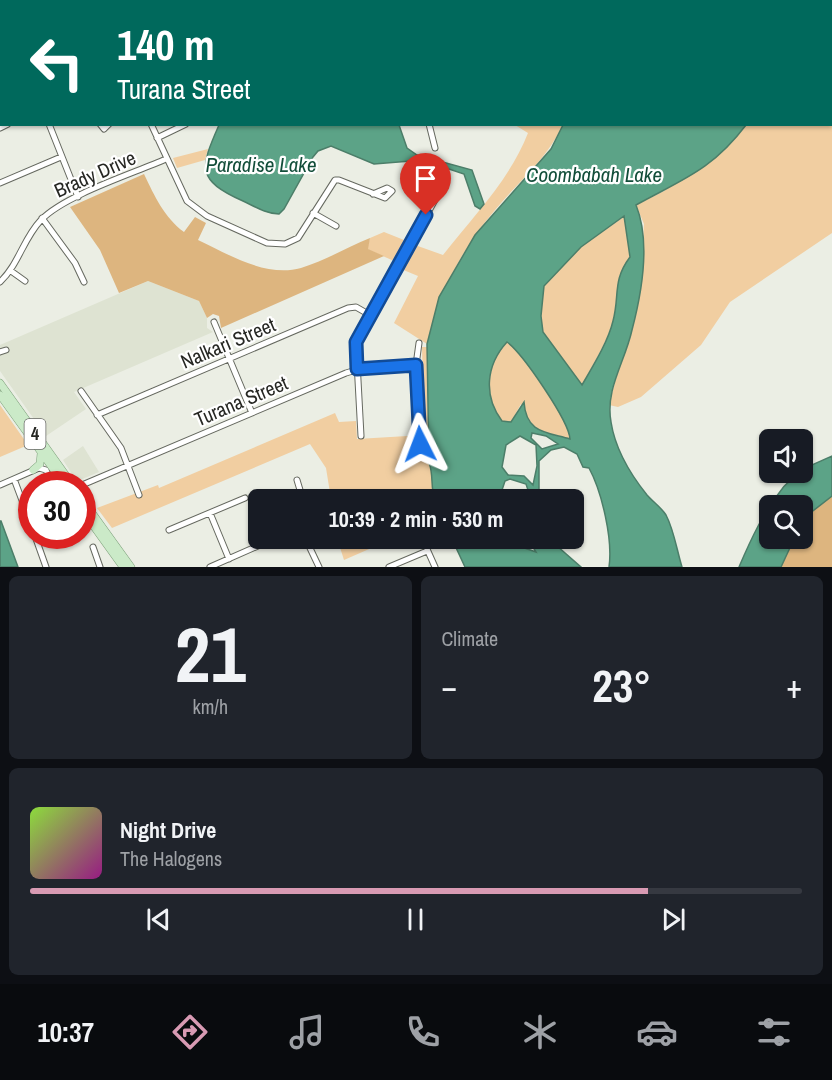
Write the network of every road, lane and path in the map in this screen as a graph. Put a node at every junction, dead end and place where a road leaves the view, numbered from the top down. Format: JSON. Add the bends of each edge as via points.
{"nodes":[{"id":1,"x":50,"y":126,"type":"edge"},
{"id":2,"x":153,"y":126,"type":"edge"},
{"id":3,"x":182,"y":126,"type":"edge"},
{"id":4,"x":430,"y":126,"type":"edge"},
{"id":5,"x":158,"y":138,"type":"junction"},
{"id":6,"x":435,"y":148,"type":"dead end"},
{"id":7,"x":61,"y":157,"type":"junction"},
{"id":8,"x":166,"y":159,"type":"junction"},
{"id":9,"x":445,"y":178,"type":"dead end"},
{"id":10,"x":0,"y":183,"type":"edge"},
{"id":11,"x":373,"y":194,"type":"dead end"},
{"id":12,"x":78,"y":197,"type":"junction"},
{"id":13,"x":313,"y":213,"type":"junction"},
{"id":14,"x":42,"y":218,"type":"junction"},
{"id":15,"x":336,"y":226,"type":"dead end"},
{"id":16,"x":10,"y":271,"type":"junction"},
{"id":17,"x":0,"y":281,"type":"edge"},
{"id":18,"x":25,"y":281,"type":"dead end"},
{"id":19,"x":84,"y":282,"type":"dead end"},
{"id":20,"x":370,"y":315,"type":"junction"},
{"id":21,"x":214,"y":321,"type":"dead end"},
{"id":22,"x":419,"y":343,"type":"dead end"},
{"id":23,"x":229,"y":358,"type":"junction"},
{"id":24,"x":416,"y":365,"type":"junction"},
{"id":25,"x":357,"y":369,"type":"junction"},
{"id":26,"x":0,"y":383,"type":"edge"},
{"id":27,"x":81,"y":391,"type":"dead end"},
{"id":28,"x":0,"y":395,"type":"edge"},
{"id":29,"x":252,"y":413,"type":"junction"},
{"id":30,"x":97,"y":415,"type":"junction"},
{"id":31,"x":361,"y":436,"type":"dead end"},
{"id":32,"x":420,"y":444,"type":"dead end"},
{"id":33,"x":41,"y":453,"type":"junction"},
{"id":34,"x":128,"y":466,"type":"junction"},
{"id":35,"x":33,"y":470,"type":"junction"},
{"id":36,"x":46,"y":471,"type":"edge"},
{"id":37,"x":54,"y":471,"type":"edge"},
{"id":38,"x":63,"y":471,"type":"edge"},
{"id":39,"x":14,"y":479,"type":"junction"},
{"id":40,"x":96,"y":479,"type":"edge"},
{"id":41,"x":297,"y":480,"type":"dead end"},
{"id":42,"x":0,"y":485,"type":"edge"},
{"id":43,"x":300,"y":489,"type":"edge"},
{"id":44,"x":18,"y":490,"type":"edge"},
{"id":45,"x":139,"y":495,"type":"dead end"},
{"id":46,"x":245,"y":498,"type":"dead end"},
{"id":47,"x":210,"y":513,"type":"junction"},
{"id":48,"x":96,"y":518,"type":"edge"},
{"id":49,"x":96,"y":529,"type":"edge"},
{"id":50,"x":169,"y":530,"type":"dead end"},
{"id":51,"x":40,"y":549,"type":"edge"},
{"id":52,"x":94,"y":549,"type":"edge"},
{"id":53,"x":251,"y":549,"type":"edge"},
{"id":54,"x":310,"y":549,"type":"edge"},
{"id":55,"x":427,"y":551,"type":"joint"},
{"id":56,"x":229,"y":559,"type":"junction"},
{"id":57,"x":46,"y":567,"type":"edge"},
{"id":58,"x":100,"y":567,"type":"edge"},
{"id":59,"x":123,"y":567,"type":"edge"},
{"id":60,"x":131,"y":567,"type":"edge"},
{"id":61,"x":210,"y":567,"type":"edge"},
{"id":62,"x":319,"y":567,"type":"edge"},
{"id":63,"x":389,"y":567,"type":"edge"},
{"id":64,"x":435,"y":567,"type":"edge"}],
"edges":[{"from":1,"to":7,"type":"street"},
{"from":2,"to":5,"type":"street"},
{"from":3,"to":5,"type":"street"},
{"from":4,"to":6,"type":"street"},
{"from":5,"to":8,"type":"street"},
{"from":7,"to":10,"type":"street"},
{"from":7,"to":12,"type":"street"},
{"from":8,"to":12,"type":"street","name":"Brady Drive"},
{"from":8,"to":13,"type":"street","via":[[180,190],[196,210],[267,243],[285,244],[298,238]]},
{"from":9,"to":20,"type":"street"},
{"from":11,"to":13,"type":"street","via":[[335,180]]},
{"from":12,"to":14,"type":"street","name":"Brady Drive"},
{"from":13,"to":15,"type":"street"},
{"from":14,"to":16,"type":"street","name":"Brady Drive"},
{"from":14,"to":19,"type":"street"},
{"from":16,"to":17,"type":"street","name":"Brady Drive"},
{"from":16,"to":18,"type":"street"},
{"from":20,"to":23,"type":"street","name":"Nalkari Street","via":[[348,308]]},
{"from":20,"to":25,"type":"street","via":[[355,348]]},
{"from":21,"to":23,"type":"street"},
{"from":22,"to":24,"type":"street"},
{"from":23,"to":29,"type":"street"},
{"from":23,"to":30,"type":"street","name":"Nalkari Street"},
{"from":24,"to":25,"type":"street","name":"Turana Street"},
{"from":24,"to":32,"type":"street"},
{"from":25,"to":29,"type":"street","name":"Turana Street"},
{"from":25,"to":31,"type":"street"},
{"from":26,"to":38,"type":"main road","number":"4"},
{"from":27,"to":30,"type":"street"},
{"from":28,"to":33,"type":"main road","number":"4"},
{"from":29,"to":34,"type":"street","name":"Turana Street"},
{"from":30,"to":34,"type":"street","via":[[121,448]]},
{"from":33,"to":35,"type":"main road","via":[[41,462]]},
{"from":33,"to":37,"type":"main road","number":"4"},
{"from":34,"to":40,"type":"street","name":"Turana Street"},
{"from":34,"to":45,"type":"street"},
{"from":35,"to":36,"type":"street"},
{"from":35,"to":39,"type":"street"},
{"from":39,"to":42,"type":"street"},
{"from":39,"to":44,"type":"street"},
{"from":41,"to":43,"type":"street"},
{"from":46,"to":47,"type":"street"},
{"from":47,"to":50,"type":"street"},
{"from":47,"to":56,"type":"street"},
{"from":48,"to":60,"type":"main road"},
{"from":49,"to":59,"type":"main road"},
{"from":51,"to":57,"type":"street"},
{"from":52,"to":58,"type":"street"},
{"from":53,"to":56,"type":"street"},
{"from":54,"to":62,"type":"street"},
{"from":55,"to":63,"type":"street"},
{"from":55,"to":64,"type":"street"},
{"from":56,"to":61,"type":"street"}]}
